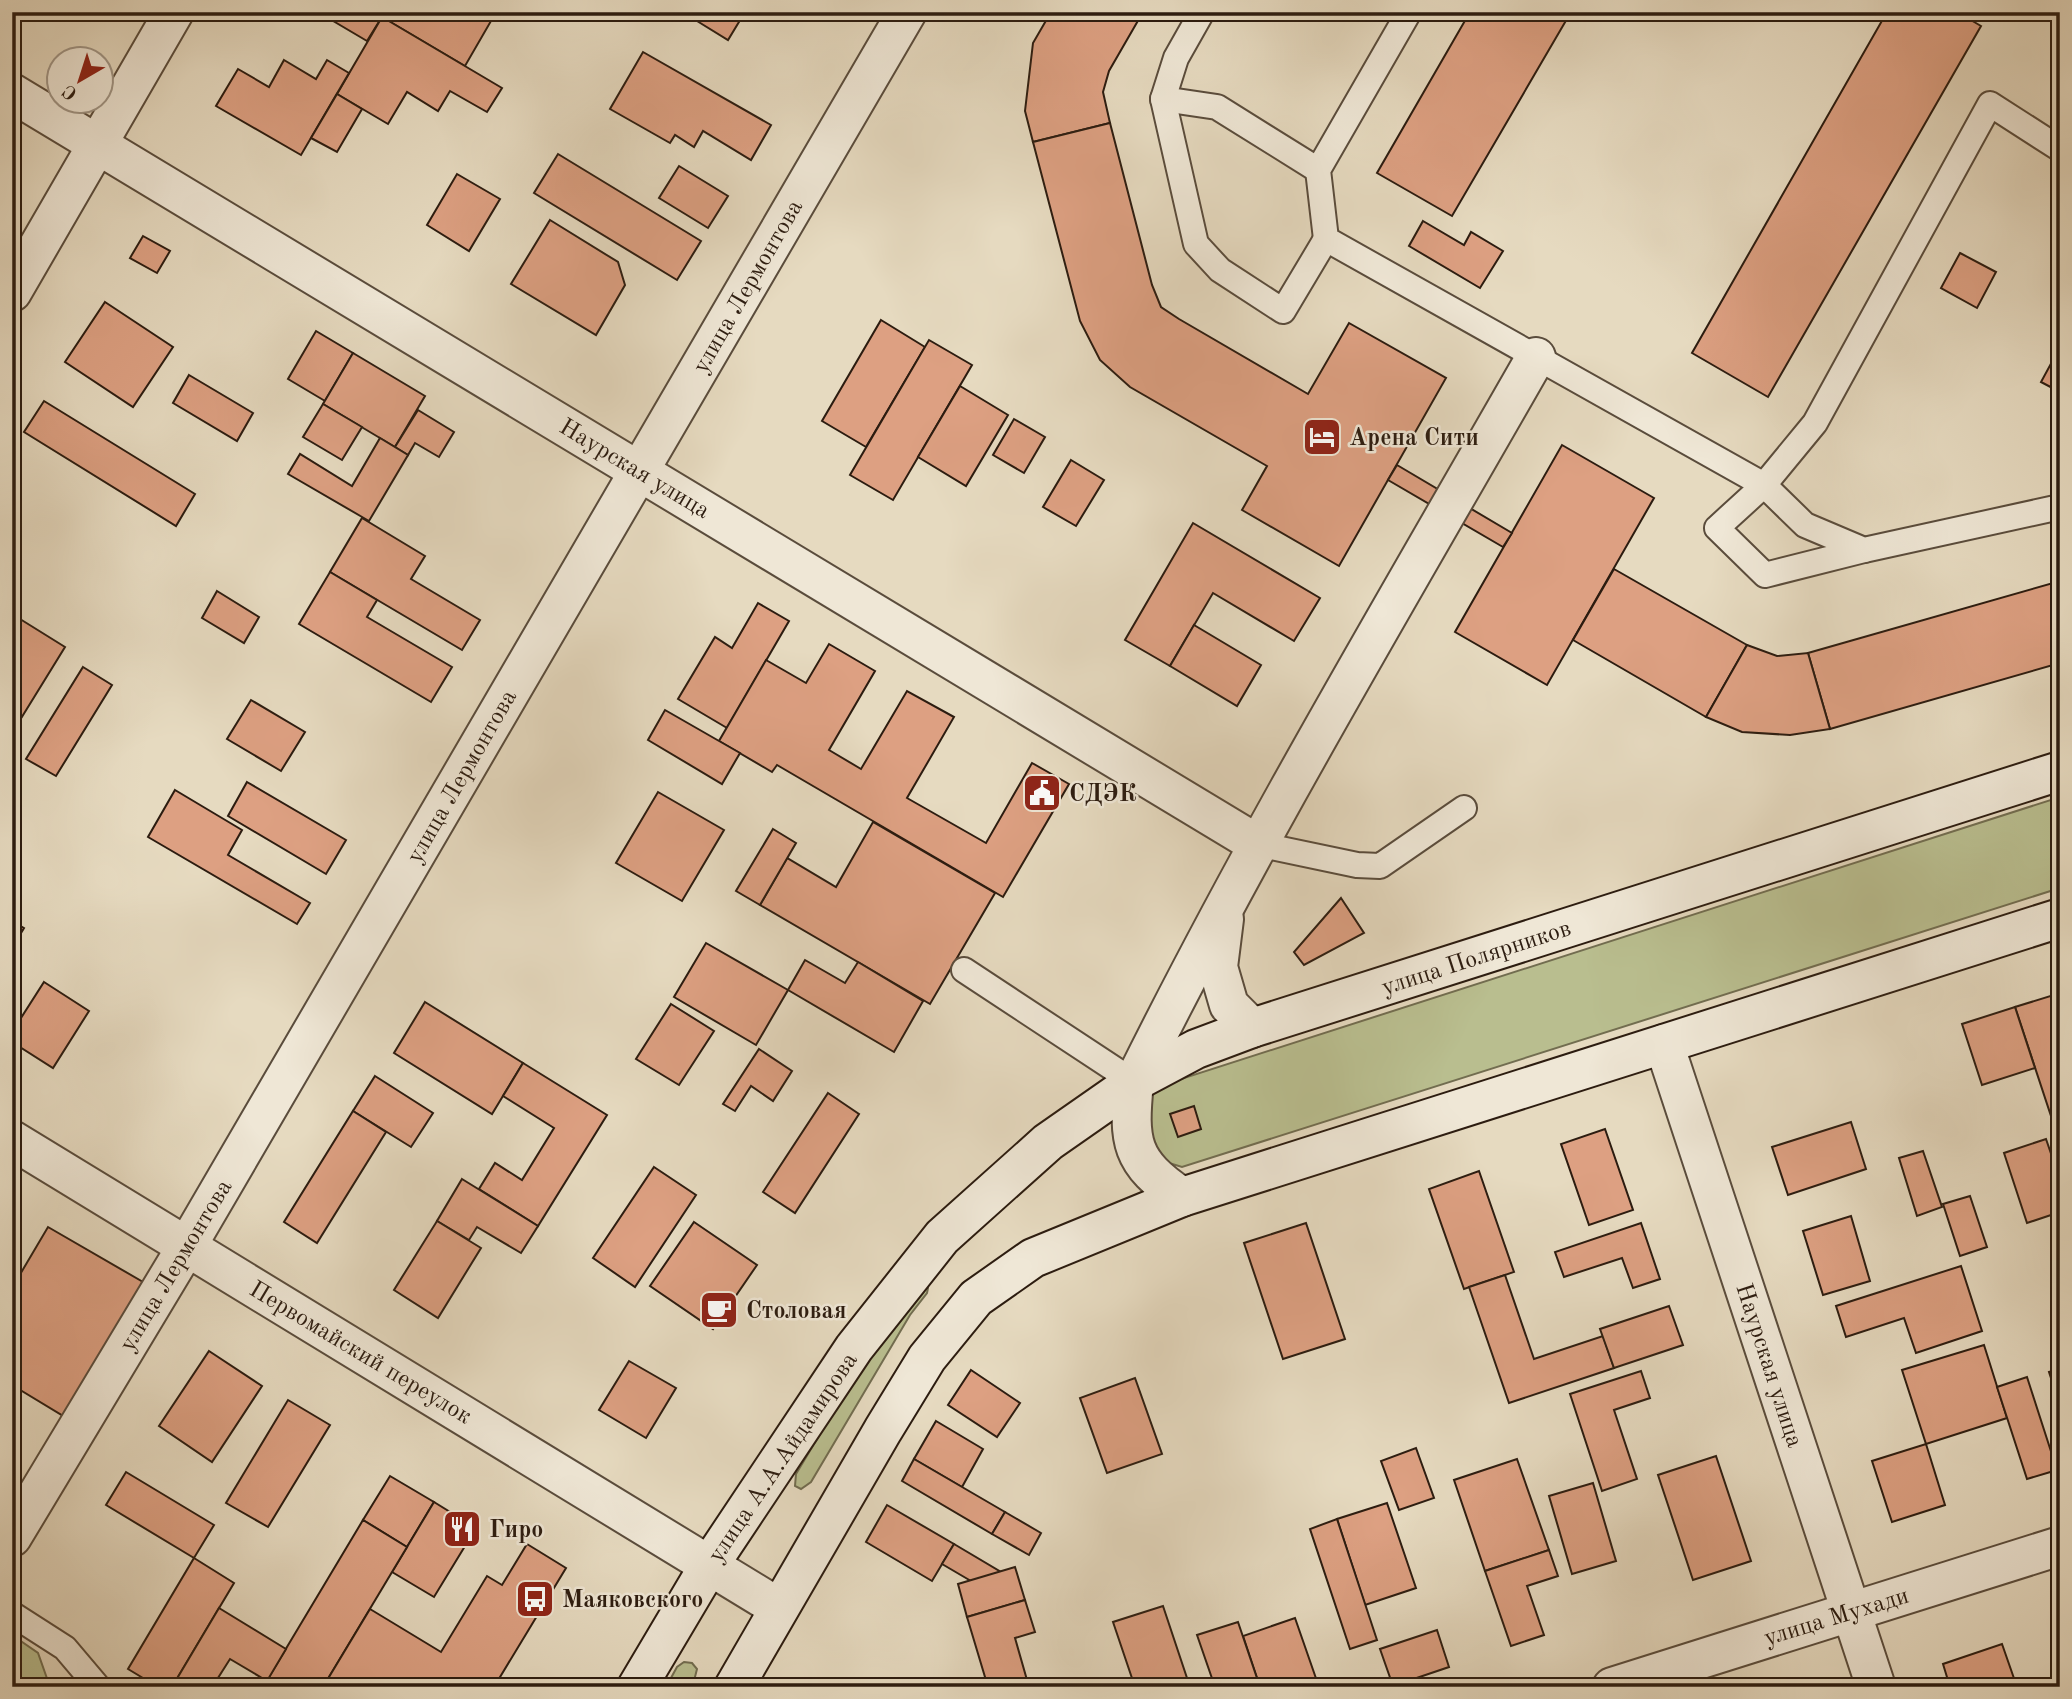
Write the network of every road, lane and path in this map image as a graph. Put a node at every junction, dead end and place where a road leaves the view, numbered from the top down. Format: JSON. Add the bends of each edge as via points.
{"nodes":[{"id":1,"x":174,"y":12,"type":"edge"},
{"id":2,"x":907,"y":12,"type":"edge"},
{"id":3,"x":1202,"y":12,"type":"edge"},
{"id":4,"x":1409,"y":12,"type":"edge"},
{"id":5,"x":12,"y":93,"type":"edge"},
{"id":6,"x":1163,"y":99,"type":"junction"},
{"id":7,"x":99,"y":145,"type":"junction"},
{"id":8,"x":2060,"y":149,"type":"edge"},
{"id":9,"x":1318,"y":170,"type":"junction"},
{"id":10,"x":1326,"y":239,"type":"junction"},
{"id":11,"x":12,"y":292,"type":"edge"},
{"id":12,"x":1536,"y":357,"type":"junction"},
{"id":13,"x":639,"y":471,"type":"junction"},
{"id":14,"x":1764,"y":485,"type":"junction"},
{"id":15,"x":2060,"y":507,"type":"edge"},
{"id":16,"x":1864,"y":550,"type":"junction"},
{"id":17,"x":2060,"y":771,"type":"edge"},
{"id":18,"x":1464,"y":808,"type":"dead end"},
{"id":19,"x":1257,"y":844,"type":"junction"},
{"id":20,"x":1226,"y":901,"type":"junction"},
{"id":21,"x":2060,"y":918,"type":"edge"},
{"id":22,"x":964,"y":970,"type":"dead end"},
{"id":23,"x":1252,"y":1028,"type":"junction"},
{"id":24,"x":1664,"y":1044,"type":"junction"},
{"id":25,"x":1134,"y":1082,"type":"junction"},
{"id":26,"x":12,"y":1140,"type":"edge"},
{"id":27,"x":1182,"y":1197,"type":"junction"},
{"id":28,"x":942,"y":1237,"type":"joint"},
{"id":29,"x":187,"y":1246,"type":"junction"},
{"id":30,"x":12,"y":1537,"type":"edge"},
{"id":31,"x":2060,"y":1546,"type":"edge"},
{"id":32,"x":710,"y":1564,"type":"junction"},
{"id":33,"x":779,"y":1608,"type":"junction"},
{"id":34,"x":1851,"y":1611,"type":"junction"},
{"id":35,"x":12,"y":1614,"type":"edge"},
{"id":36,"x":98,"y":1687,"type":"edge"},
{"id":37,"x":637,"y":1687,"type":"edge"},
{"id":38,"x":734,"y":1687,"type":"edge"},
{"id":39,"x":1612,"y":1687,"type":"edge"},
{"id":40,"x":1876,"y":1687,"type":"edge"}],
"edges":[{"from":1,"to":7,"type":"street"},
{"from":2,"to":13,"type":"street","name":"улица Лермонтова"},
{"from":3,"to":6,"type":"lane","via":[[1175,58]]},
{"from":4,"to":9,"type":"lane"},
{"from":5,"to":7,"type":"street","name":"Наурская улица"},
{"from":6,"to":9,"type":"lane","via":[[1217,107]]},
{"from":6,"to":10,"type":"lane","via":[[1195,244],[1220,270],[1283,311]]},
{"from":7,"to":11,"type":"street"},
{"from":7,"to":13,"type":"street","name":"Наурская улица"},
{"from":8,"to":14,"type":"lane","via":[[1990,104],[1815,422]]},
{"from":9,"to":10,"type":"lane"},
{"from":10,"to":12,"type":"lane"},
{"from":12,"to":14,"type":"lane"},
{"from":12,"to":19,"type":"street"},
{"from":13,"to":19,"type":"street","name":"Наурская улица"},
{"from":13,"to":29,"type":"street","name":"улица Лермонтова"},
{"from":14,"to":16,"type":"lane","via":[[1805,525]]},
{"from":14,"to":16,"type":"lane","via":[[1717,528],[1765,575]]},
{"from":15,"to":16,"type":"lane"},
{"from":17,"to":23,"type":"street","name":"улица Полярников"},
{"from":18,"to":19,"type":"lane","via":[[1380,866]]},
{"from":19,"to":20,"type":"street"},
{"from":20,"to":23,"type":"street","via":[[1218,967],[1229,1005]]},
{"from":20,"to":25,"type":"street"},
{"from":21,"to":24,"type":"street"},
{"from":22,"to":25,"type":"lane"},
{"from":23,"to":25,"type":"street","name":"улица Полярников","via":[[1196,1049]]},
{"from":24,"to":27,"type":"street"},
{"from":24,"to":34,"type":"street","name":"Наурская улица"},
{"from":25,"to":27,"type":"street","via":[[1132,1132],[1139,1158],[1161,1183]]},
{"from":25,"to":28,"type":"street","name":"улица Полярников","via":[[1048,1142]]},
{"from":26,"to":29,"type":"street","name":"Первомайский переулок"},
{"from":27,"to":33,"type":"street","via":[[1033,1258],[976,1298],[927,1359]]},
{"from":28,"to":32,"type":"street","name":"улица А.А.Айдамирова","via":[[854,1348]]},
{"from":29,"to":30,"type":"street","name":"улица Лермонтова"},
{"from":29,"to":32,"type":"street","name":"Первомайский переулок"},
{"from":31,"to":34,"type":"street","name":"улица Мухади"},
{"from":32,"to":33,"type":"street","name":"Первомайский переулок"},
{"from":32,"to":37,"type":"street","name":"улица А.А.Айдамирова"},
{"from":33,"to":38,"type":"street"},
{"from":34,"to":39,"type":"street","name":"улица Мухади"},
{"from":34,"to":40,"type":"street","name":"Наурская улица"},
{"from":35,"to":36,"type":"lane","via":[[65,1648]]}]}
